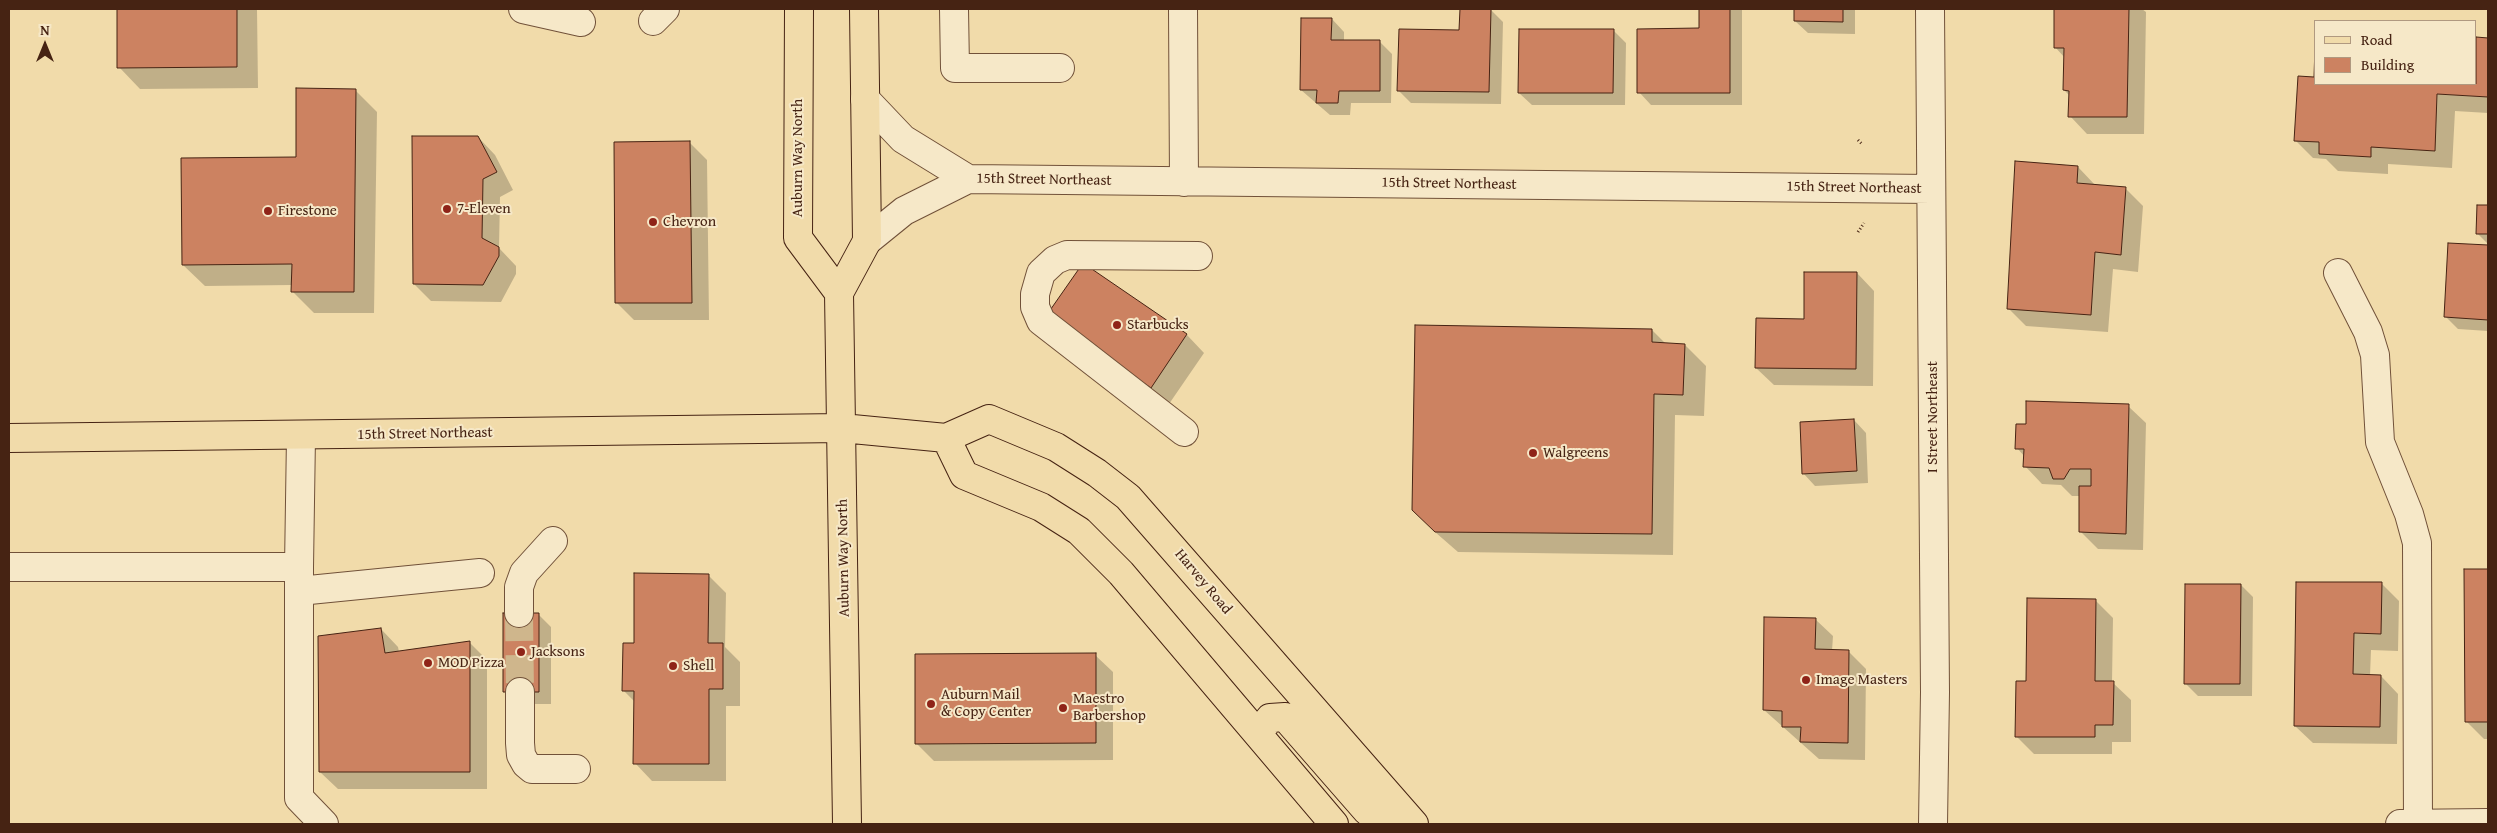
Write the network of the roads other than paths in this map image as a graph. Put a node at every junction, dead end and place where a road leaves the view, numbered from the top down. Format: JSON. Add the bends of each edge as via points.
{"nodes":[{"id":1,"x":523,"y":9,"type":"edge"},
{"id":2,"x":799,"y":9,"type":"edge"},
{"id":3,"x":864,"y":9,"type":"edge"},
{"id":4,"x":954,"y":9,"type":"edge"},
{"id":5,"x":1183,"y":9,"type":"edge"},
{"id":6,"x":1930,"y":9,"type":"edge"},
{"id":7,"x":581,"y":22,"type":"dead end"},
{"id":8,"x":1060,"y":68,"type":"dead end"},
{"id":9,"x":865,"y":99,"type":"junction"},
{"id":10,"x":968,"y":180,"type":"junction"},
{"id":11,"x":1184,"y":182,"type":"junction"},
{"id":12,"x":1931,"y":189,"type":"junction"},
{"id":13,"x":866,"y":241,"type":"junction"},
{"id":14,"x":1198,"y":256,"type":"dead end"},
{"id":15,"x":2338,"y":273,"type":"dead end"},
{"id":16,"x":839,"y":293,"type":"junction"},
{"id":17,"x":842,"y":428,"type":"junction"},
{"id":18,"x":1184,"y":432,"type":"dead end"},
{"id":19,"x":301,"y":436,"type":"junction"},
{"id":20,"x":9,"y":438,"type":"edge"},
{"id":21,"x":946,"y":438,"type":"junction"},
{"id":22,"x":553,"y":541,"type":"dead end"},
{"id":23,"x":9,"y":567,"type":"edge"},
{"id":24,"x":480,"y":573,"type":"dead end"},
{"id":25,"x":299,"y":579,"type":"junction"},
{"id":26,"x":519,"y":613,"type":"tunnel mouth"},
{"id":27,"x":520,"y":692,"type":"tunnel mouth"},
{"id":28,"x":1258,"y":733,"type":"junction"},
{"id":29,"x":576,"y":769,"type":"dead end"},
{"id":30,"x":2488,"y":823,"type":"edge"},
{"id":31,"x":324,"y":824,"type":"edge"},
{"id":32,"x":847,"y":824,"type":"edge"},
{"id":33,"x":1334,"y":824,"type":"edge"},
{"id":34,"x":1406,"y":824,"type":"edge"},
{"id":35,"x":1414,"y":824,"type":"edge"},
{"id":36,"x":1933,"y":824,"type":"edge"},
{"id":37,"x":2399,"y":824,"type":"edge"},
{"id":38,"x":2418,"y":824,"type":"edge"}],
"edges":[{"from":1,"to":7,"type":"street"},
{"from":2,"to":16,"type":"main road","name":"Auburn Way North","via":[[798,238]]},
{"from":3,"to":9,"type":"main road","name":"Auburn Way North"},
{"from":4,"to":8,"type":"street","via":[[955,68]]},
{"from":5,"to":11,"type":"street"},
{"from":6,"to":12,"type":"street","name":"I Street Northeast"},
{"from":9,"to":10,"type":"street","name":"15th Street Northeast","via":[[903,139]]},
{"from":9,"to":13,"type":"main road","name":"Auburn Way North"},
{"from":10,"to":11,"type":"street","name":"15th Street Northeast"},
{"from":10,"to":13,"type":"street","name":"15th Street Northeast","via":[[904,211]]},
{"from":11,"to":12,"type":"street","name":"15th Street Northeast"},
{"from":12,"to":36,"type":"street","name":"I Street Northeast"},
{"from":13,"to":16,"type":"main road","name":"Auburn Way North"},
{"from":14,"to":18,"type":"street","via":[[1067,255],[1055,260],[1041,273],[1035,294],[1035,307],[1041,321]]},
{"from":15,"to":38,"type":"street","via":[[2368,332],[2375,356],[2380,442],[2409,514],[2417,544]]},
{"from":16,"to":17,"type":"main road","name":"Auburn Way North"},
{"from":17,"to":19,"type":"main road","name":"15th Street Northeast"},
{"from":17,"to":21,"type":"main road","name":"Harvey Road"},
{"from":17,"to":32,"type":"main road","name":"Auburn Way North"},
{"from":19,"to":20,"type":"main road","name":"15th Street Northeast"},
{"from":19,"to":25,"type":"street"},
{"from":21,"to":28,"type":"main road","via":[[964,475],[1041,507],[1079,531],[1121,572]]},
{"from":21,"to":35,"type":"main road","name":"Harvey Road","via":[[989,419],[1056,448],[1128,497]]},
{"from":22,"to":26,"type":"street","via":[[524,572],[519,587]]},
{"from":23,"to":25,"type":"street"},
{"from":24,"to":25,"type":"street"},
{"from":25,"to":31,"type":"street","via":[[299,798]]},
{"from":27,"to":29,"type":"street","via":[[520,743],[526,764],[532,769]]},
{"from":28,"to":33,"type":"main road"},
{"from":28,"to":34,"type":"main road","via":[[1270,718],[1285,718],[1367,812]]},
{"from":30,"to":38,"type":"street"},
{"from":37,"to":38,"type":"street"}]}
